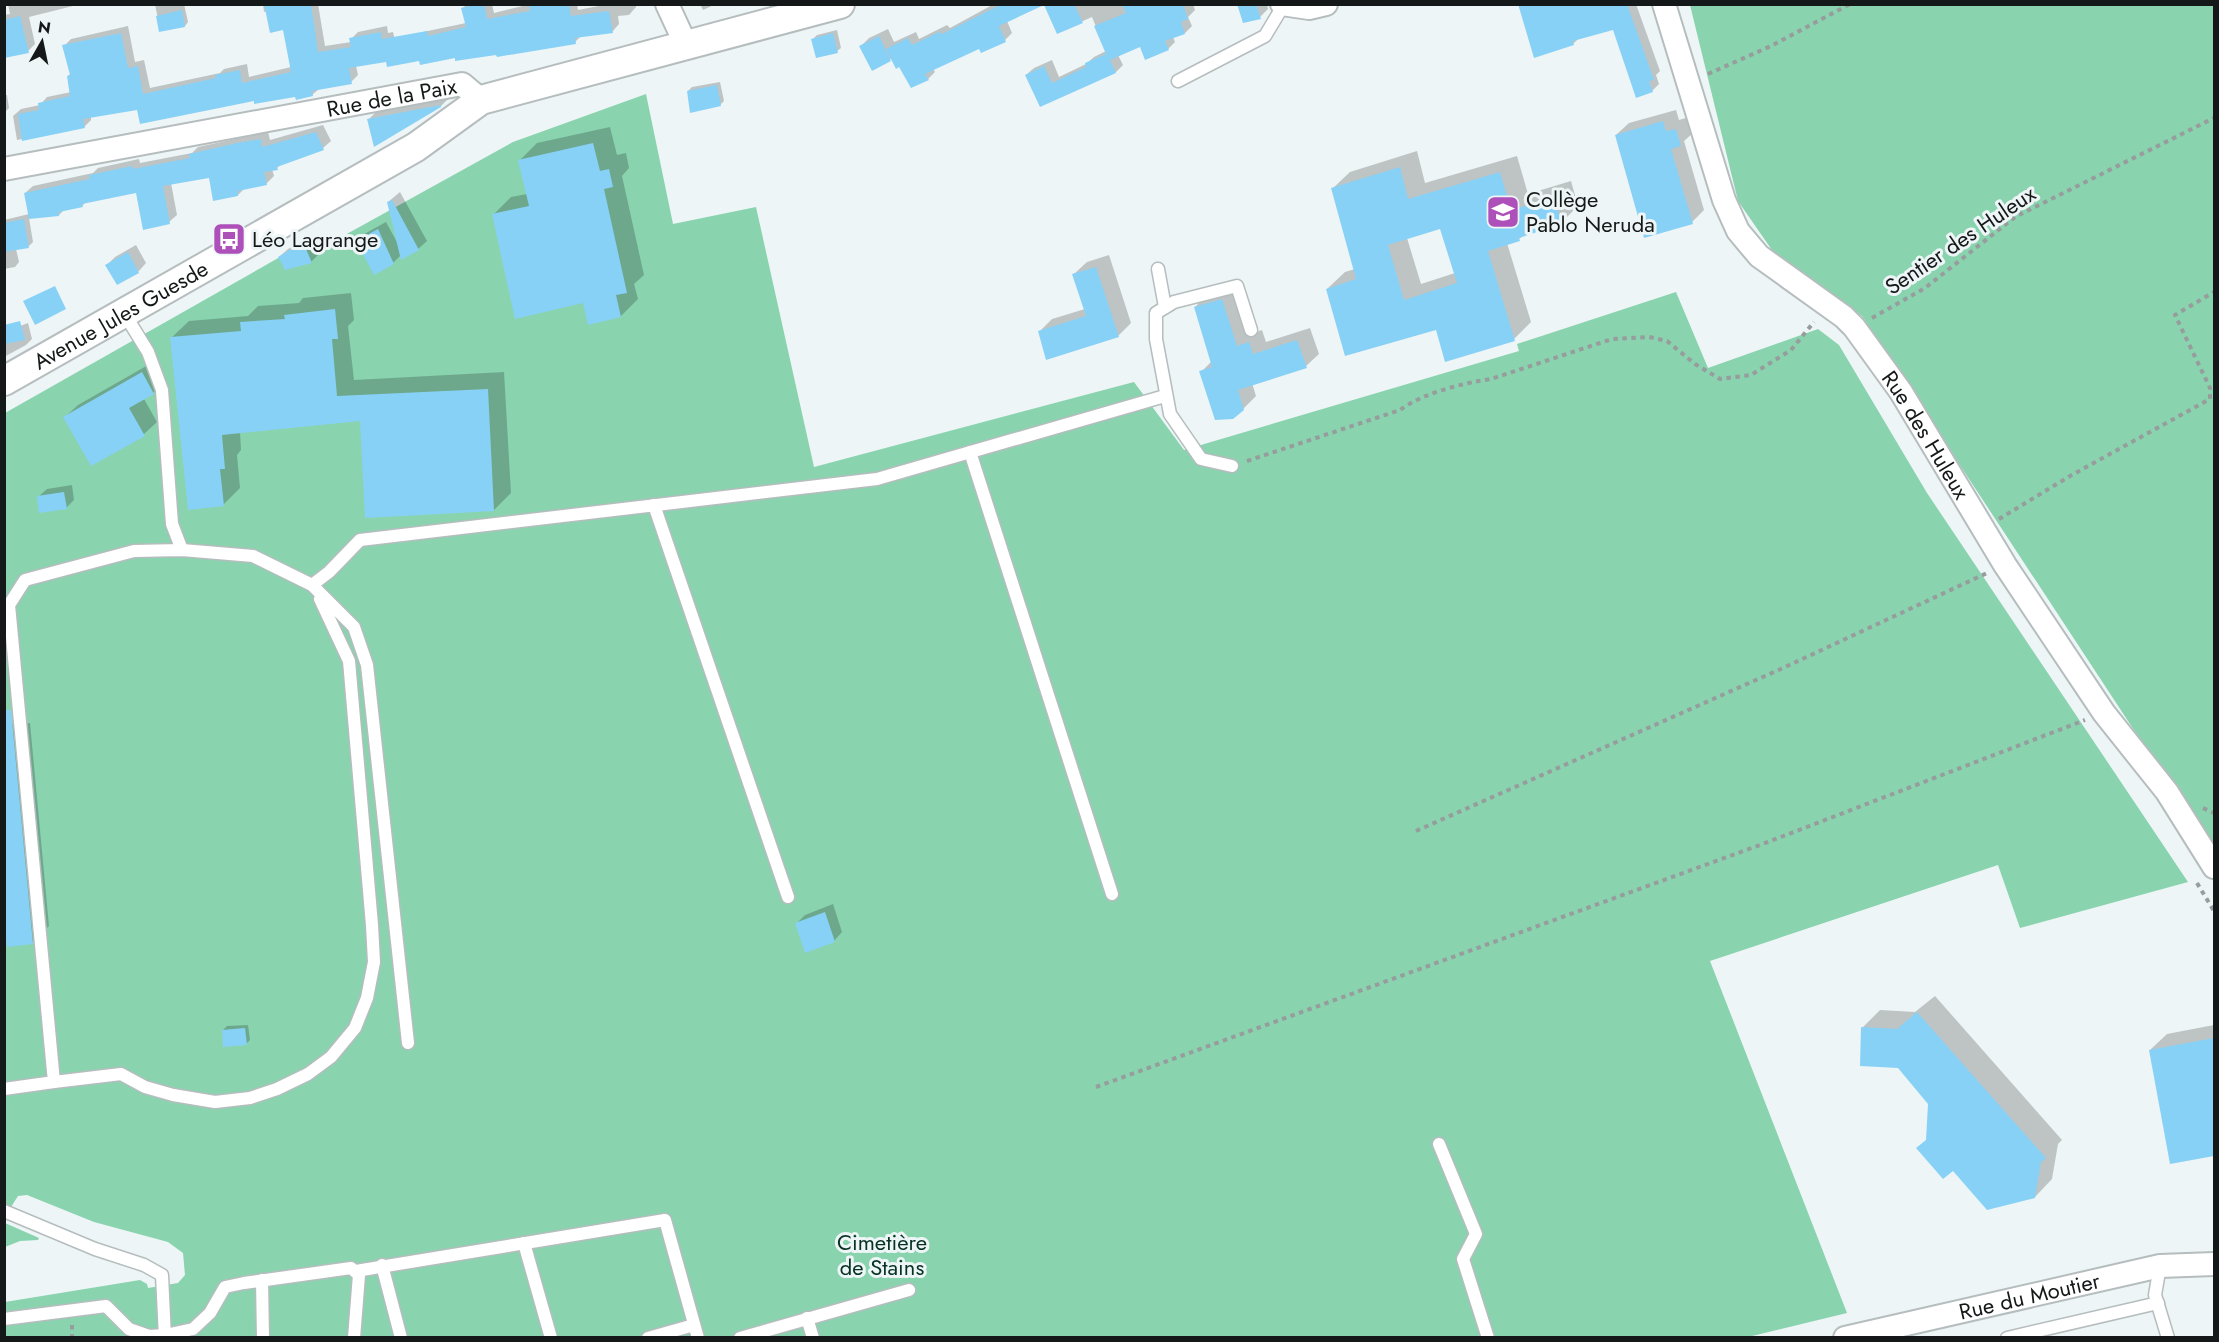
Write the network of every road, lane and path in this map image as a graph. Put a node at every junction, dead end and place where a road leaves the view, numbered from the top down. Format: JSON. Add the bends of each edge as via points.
{"nodes":[{"id":1,"x":667,"y":4,"type":"edge"},
{"id":2,"x":840,"y":4,"type":"edge"},
{"id":3,"x":1326,"y":4,"type":"edge"},
{"id":4,"x":1664,"y":4,"type":"edge"},
{"id":5,"x":1850,"y":4,"type":"edge"},
{"id":6,"x":1282,"y":5,"type":"edge"},
{"id":7,"x":686,"y":45,"type":"junction"},
{"id":8,"x":1178,"y":81,"type":"dead end"},
{"id":9,"x":1688,"y":81,"type":"junction"},
{"id":10,"x":481,"y":100,"type":"junction"},
{"id":11,"x":2214,"y":118,"type":"edge"},
{"id":12,"x":4,"y":169,"type":"edge"},
{"id":13,"x":1158,"y":269,"type":"dead end"},
{"id":14,"x":2214,"y":292,"type":"edge"},
{"id":15,"x":1822,"y":302,"type":"junction"},
{"id":16,"x":1165,"y":307,"type":"junction"},
{"id":17,"x":124,"y":313,"type":"junction"},
{"id":18,"x":1854,"y":327,"type":"junction"},
{"id":19,"x":1251,"y":330,"type":"dead end"},
{"id":20,"x":4,"y":381,"type":"edge"},
{"id":21,"x":1165,"y":396,"type":"junction"},
{"id":22,"x":970,"y":452,"type":"junction"},
{"id":23,"x":1232,"y":466,"type":"joint"},
{"id":24,"x":654,"y":505,"type":"junction"},
{"id":25,"x":1983,"y":528,"type":"junction"},
{"id":26,"x":182,"y":550,"type":"junction"},
{"id":27,"x":2005,"y":565,"type":"junction"},
{"id":28,"x":312,"y":585,"type":"junction"},
{"id":29,"x":2104,"y":713,"type":"junction"},
{"id":30,"x":1416,"y":831,"type":"dead end"},
{"id":31,"x":2214,"y":867,"type":"edge"},
{"id":32,"x":1112,"y":894,"type":"dead end"},
{"id":33,"x":788,"y":897,"type":"dead end"},
{"id":34,"x":408,"y":1043,"type":"dead end"},
{"id":35,"x":54,"y":1082,"type":"junction"},
{"id":36,"x":1096,"y":1087,"type":"dead end"},
{"id":37,"x":4,"y":1089,"type":"edge"},
{"id":38,"x":1439,"y":1144,"type":"dead end"},
{"id":39,"x":4,"y":1211,"type":"edge"},
{"id":40,"x":524,"y":1243,"type":"junction"},
{"id":41,"x":2214,"y":1264,"type":"edge"},
{"id":42,"x":382,"y":1265,"type":"junction"},
{"id":43,"x":2160,"y":1266,"type":"junction"},
{"id":44,"x":356,"y":1270,"type":"junction"},
{"id":45,"x":262,"y":1280,"type":"junction"},
{"id":46,"x":909,"y":1290,"type":"dead end"},
{"id":47,"x":2158,"y":1303,"type":"junction"},
{"id":48,"x":807,"y":1318,"type":"junction"},
{"id":49,"x":4,"y":1319,"type":"edge"},
{"id":50,"x":694,"y":1325,"type":"junction"},
{"id":51,"x":165,"y":1336,"type":"edge"},
{"id":52,"x":747,"y":1337,"type":"edge"},
{"id":53,"x":263,"y":1338,"type":"edge"},
{"id":54,"x":354,"y":1338,"type":"edge"},
{"id":55,"x":401,"y":1338,"type":"edge"},
{"id":56,"x":551,"y":1338,"type":"edge"},
{"id":57,"x":648,"y":1338,"type":"edge"},
{"id":58,"x":698,"y":1338,"type":"edge"},
{"id":59,"x":813,"y":1338,"type":"edge"},
{"id":60,"x":1488,"y":1338,"type":"edge"},
{"id":61,"x":1845,"y":1338,"type":"edge"},
{"id":62,"x":2007,"y":1338,"type":"edge"},
{"id":63,"x":2169,"y":1338,"type":"edge"}],
"edges":[{"from":1,"to":7,"type":"street"},
{"from":2,"to":7,"type":"street","name":"Rue de la Paix"},
{"from":3,"to":6,"type":"street","via":[[1309,8]]},
{"from":4,"to":9,"type":"street","name":"Rue des Huleux"},
{"from":5,"to":9,"type":"path","via":[[1771,46]]},
{"from":6,"to":8,"type":"lane","via":[[1265,36]]},
{"from":7,"to":10,"type":"street","name":"Rue de la Paix"},
{"from":9,"to":15,"type":"street","name":"Rue des Huleux","via":[[1724,200],[1738,231],[1759,256]]},
{"from":10,"to":12,"type":"street","name":"Rue de la Paix","via":[[462,84]]},
{"from":10,"to":17,"type":"street","name":"Avenue Jules Guesde","via":[[416,147]]},
{"from":11,"to":18,"type":"path","name":"Sentier des Huleux","via":[[2015,217],[1924,288]]},
{"from":13,"to":16,"type":"lane"},
{"from":14,"to":25,"type":"path","via":[[2175,315],[2210,388],[2210,399]]},
{"from":15,"to":18,"type":"street","name":"Rue des Huleux"},
{"from":15,"to":23,"type":"path","via":[[1813,326],[1791,351],[1751,375],[1720,379],[1667,341],[1649,337],[1612,339],[1431,395],[1400,410]]},
{"from":16,"to":19,"type":"lane","via":[[1237,286]]},
{"from":16,"to":21,"type":"lane","via":[[1156,313],[1156,339]]},
{"from":17,"to":20,"type":"street","name":"Avenue Jules Guesde"},
{"from":17,"to":26,"type":"lane","via":[[148,352],[162,390],[172,524]]},
{"from":18,"to":25,"type":"street","name":"Rue des Huleux","via":[[1901,392]]},
{"from":21,"to":22,"type":"lane"},
{"from":21,"to":23,"type":"lane","via":[[1170,414],[1201,459]]},
{"from":22,"to":24,"type":"lane","via":[[877,479]]},
{"from":22,"to":32,"type":"lane"},
{"from":24,"to":28,"type":"lane","via":[[360,540]]},
{"from":24,"to":33,"type":"lane"},
{"from":25,"to":27,"type":"street","name":"Rue des Huleux"},
{"from":26,"to":28,"type":"lane","via":[[252,556]]},
{"from":26,"to":35,"type":"lane","via":[[134,551],[25,580],[9,605]]},
{"from":27,"to":29,"type":"street","name":"Rue des Huleux"},
{"from":27,"to":30,"type":"path"},
{"from":28,"to":34,"type":"lane","via":[[354,627],[367,665]]},
{"from":28,"to":35,"type":"lane","via":[[349,661],[374,962],[367,999],[355,1028],[331,1057],[308,1074],[250,1098],[215,1102],[173,1095],[145,1087],[121,1074]]},
{"from":29,"to":31,"type":"street","name":"Rue des Huleux","via":[[2167,792]]},
{"from":29,"to":36,"type":"path","via":[[1749,850]]},
{"from":35,"to":37,"type":"lane"},
{"from":38,"to":60,"type":"lane","via":[[1476,1234],[1463,1258]]},
{"from":39,"to":51,"type":"lane","via":[[162,1275]]},
{"from":40,"to":42,"type":"lane"},
{"from":40,"to":50,"type":"lane","via":[[665,1220]]},
{"from":40,"to":56,"type":"lane"},
{"from":41,"to":43,"type":"street","name":"Rue du Moutier"},
{"from":42,"to":44,"type":"lane"},
{"from":42,"to":55,"type":"lane"},
{"from":43,"to":47,"type":"lane","via":[[2155,1295]]},
{"from":43,"to":61,"type":"street","name":"Rue du Moutier"},
{"from":44,"to":45,"type":"lane"},
{"from":44,"to":54,"type":"lane","via":[[359,1275]]},
{"from":45,"to":51,"type":"lane","via":[[225,1287],[210,1313],[193,1329]]},
{"from":45,"to":53,"type":"lane"},
{"from":46,"to":48,"type":"lane"},
{"from":47,"to":62,"type":"lane"},
{"from":47,"to":63,"type":"lane"},
{"from":48,"to":52,"type":"lane"},
{"from":48,"to":59,"type":"lane"},
{"from":49,"to":51,"type":"lane","via":[[106,1306],[129,1329],[149,1336]]},
{"from":50,"to":57,"type":"lane"},
{"from":50,"to":58,"type":"lane"}]}
